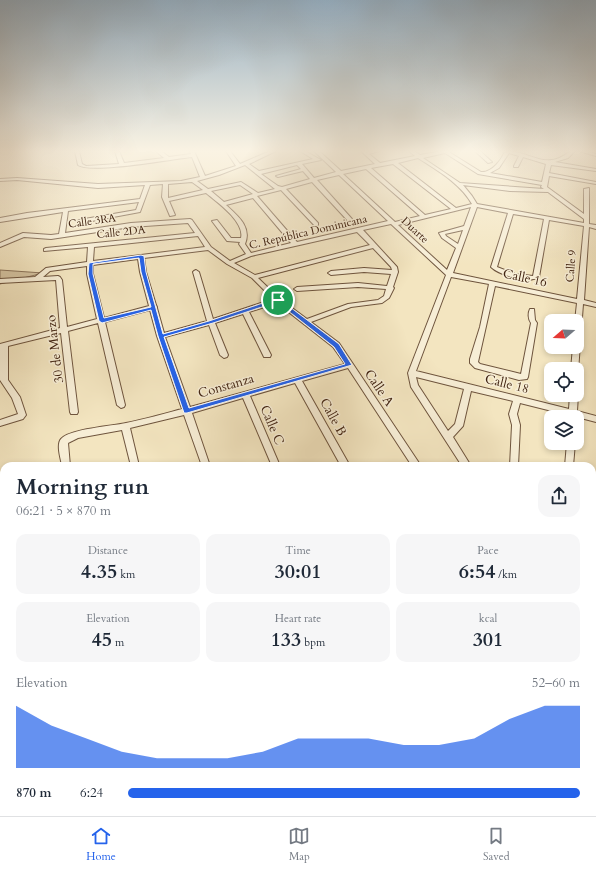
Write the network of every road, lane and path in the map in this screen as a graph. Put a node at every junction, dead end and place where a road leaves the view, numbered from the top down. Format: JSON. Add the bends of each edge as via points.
{"nodes":[{"id":1,"x":146,"y":189,"type":"edge"},
{"id":2,"x":165,"y":189,"type":"edge"},
{"id":3,"x":205,"y":189,"type":"edge"},
{"id":4,"x":215,"y":189,"type":"edge"},
{"id":5,"x":249,"y":189,"type":"edge"},
{"id":6,"x":278,"y":189,"type":"edge"},
{"id":7,"x":283,"y":189,"type":"edge"},
{"id":8,"x":321,"y":189,"type":"edge"},
{"id":9,"x":356,"y":189,"type":"edge"},
{"id":10,"x":392,"y":189,"type":"edge"},
{"id":11,"x":429,"y":189,"type":"edge"},
{"id":12,"x":463,"y":189,"type":"edge"},
{"id":13,"x":514,"y":189,"type":"edge"},
{"id":14,"x":587,"y":189,"type":"dead end"},
{"id":15,"x":207,"y":191,"type":"junction"},
{"id":16,"x":547,"y":191,"type":"joint"},
{"id":17,"x":256,"y":195,"type":"junction"},
{"id":18,"x":142,"y":200,"type":"junction"},
{"id":19,"x":166,"y":200,"type":"junction"},
{"id":20,"x":223,"y":204,"type":"junction"},
{"id":21,"x":475,"y":205,"type":"junction"},
{"id":22,"x":454,"y":209,"type":"junction"},
{"id":23,"x":66,"y":210,"type":"junction"},
{"id":24,"x":511,"y":212,"type":"junction"},
{"id":25,"x":172,"y":215,"type":"dead end"},
{"id":26,"x":424,"y":217,"type":"junction"},
{"id":27,"x":546,"y":218,"type":"junction"},
{"id":28,"x":587,"y":218,"type":"junction"},
{"id":29,"x":0,"y":220,"type":"edge"},
{"id":30,"x":350,"y":220,"type":"dead end"},
{"id":31,"x":81,"y":221,"type":"dead end"},
{"id":32,"x":189,"y":221,"type":"joint"},
{"id":33,"x":215,"y":221,"type":"dead end"},
{"id":34,"x":393,"y":223,"type":"junction"},
{"id":35,"x":316,"y":224,"type":"dead end"},
{"id":36,"x":585,"y":225,"type":"junction"},
{"id":37,"x":467,"y":227,"type":"junction"},
{"id":38,"x":596,"y":227,"type":"edge"},
{"id":39,"x":359,"y":230,"type":"junction"},
{"id":40,"x":198,"y":234,"type":"junction"},
{"id":41,"x":62,"y":235,"type":"junction"},
{"id":42,"x":243,"y":240,"type":"junction"},
{"id":43,"x":295,"y":244,"type":"junction"},
{"id":44,"x":90,"y":245,"type":"junction"},
{"id":45,"x":0,"y":246,"type":"edge"},
{"id":46,"x":375,"y":246,"type":"junction"},
{"id":47,"x":459,"y":247,"type":"junction"},
{"id":48,"x":209,"y":248,"type":"junction"},
{"id":49,"x":46,"y":250,"type":"dead end"},
{"id":50,"x":249,"y":255,"type":"junction"},
{"id":51,"x":141,"y":256,"type":"junction"},
{"id":52,"x":91,"y":263,"type":"junction"},
{"id":53,"x":229,"y":263,"type":"junction"},
{"id":54,"x":196,"y":272,"type":"dead end"},
{"id":55,"x":395,"y":272,"type":"junction"},
{"id":56,"x":330,"y":273,"type":"dead end"},
{"id":57,"x":448,"y":274,"type":"junction"},
{"id":58,"x":254,"y":276,"type":"junction"},
{"id":59,"x":35,"y":280,"type":"junction"},
{"id":60,"x":0,"y":281,"type":"edge"},
{"id":61,"x":492,"y":283,"type":"junction"},
{"id":62,"x":391,"y":288,"type":"junction"},
{"id":63,"x":297,"y":289,"type":"dead end"},
{"id":64,"x":278,"y":300,"type":"junction"},
{"id":65,"x":580,"y":302,"type":"junction"},
{"id":66,"x":596,"y":305,"type":"edge"},
{"id":67,"x":154,"y":308,"type":"junction"},
{"id":68,"x":532,"y":310,"type":"dead end"},
{"id":69,"x":245,"y":311,"type":"junction"},
{"id":70,"x":579,"y":314,"type":"edge"},
{"id":71,"x":102,"y":321,"type":"junction"},
{"id":72,"x":211,"y":322,"type":"junction"},
{"id":73,"x":307,"y":322,"type":"junction"},
{"id":74,"x":64,"y":330,"type":"junction"},
{"id":75,"x":161,"y":336,"type":"junction"},
{"id":76,"x":2,"y":345,"type":"edge"},
{"id":77,"x":224,"y":355,"type":"dead end"},
{"id":78,"x":267,"y":355,"type":"dead end"},
{"id":79,"x":349,"y":365,"type":"junction"},
{"id":80,"x":412,"y":373,"type":"junction"},
{"id":81,"x":297,"y":380,"type":"junction"},
{"id":82,"x":468,"y":387,"type":"junction"},
{"id":83,"x":245,"y":394,"type":"junction"},
{"id":84,"x":517,"y":399,"type":"junction"},
{"id":85,"x":121,"y":405,"type":"dead end"},
{"id":86,"x":555,"y":410,"type":"edge"},
{"id":87,"x":187,"y":411,"type":"junction"},
{"id":88,"x":74,"y":412,"type":"dead end"},
{"id":89,"x":584,"y":417,"type":"edge"},
{"id":90,"x":596,"y":419,"type":"edge"},
{"id":91,"x":0,"y":423,"type":"edge"},
{"id":92,"x":125,"y":426,"type":"junction"},
{"id":93,"x":448,"y":436,"type":"junction"},
{"id":94,"x":571,"y":450,"type":"edge"},
{"id":95,"x":65,"y":462,"type":"edge"},
{"id":96,"x":134,"y":462,"type":"edge"},
{"id":97,"x":205,"y":462,"type":"edge"},
{"id":98,"x":274,"y":462,"type":"edge"},
{"id":99,"x":344,"y":462,"type":"edge"},
{"id":100,"x":414,"y":462,"type":"edge"},
{"id":101,"x":464,"y":462,"type":"edge"},
{"id":102,"x":514,"y":462,"type":"edge"},
{"id":103,"x":570,"y":462,"type":"edge"}],
"edges":[{"from":1,"to":18,"type":"street"},
{"from":2,"to":19,"type":"street"},
{"from":3,"to":15,"type":"street"},
{"from":4,"to":15,"type":"street"},
{"from":5,"to":17,"type":"street"},
{"from":6,"to":17,"type":"street"},
{"from":7,"to":35,"type":"street"},
{"from":8,"to":30,"type":"street"},
{"from":9,"to":34,"type":"street","name":"Duarte"},
{"from":10,"to":26,"type":"street"},
{"from":11,"to":22,"type":"street"},
{"from":12,"to":21,"type":"street"},
{"from":13,"to":16,"type":"street"},
{"from":14,"to":28,"type":"street","name":"Calle 9"},
{"from":15,"to":19,"type":"street"},
{"from":15,"to":20,"type":"street"},
{"from":16,"to":28,"type":"street"},
{"from":17,"to":20,"type":"street"},
{"from":17,"to":43,"type":"street"},
{"from":18,"to":23,"type":"street"},
{"from":18,"to":31,"type":"street","via":[[138,211]]},
{"from":19,"to":25,"type":"street"},
{"from":20,"to":42,"type":"street","via":[[244,232]]},
{"from":21,"to":22,"type":"street","name":"C. República Dominicana"},
{"from":21,"to":24,"type":"street"},
{"from":21,"to":37,"type":"street"},
{"from":22,"to":26,"type":"street","name":"C. República Dominicana"},
{"from":23,"to":29,"type":"street"},
{"from":23,"to":41,"type":"street"},
{"from":24,"to":27,"type":"street"},
{"from":24,"to":27,"type":"street","via":[[494,267],[500,272],[530,278],[536,277]]},
{"from":26,"to":34,"type":"street","name":"C. República Dominicana"},
{"from":27,"to":36,"type":"street"},
{"from":28,"to":36,"type":"street","name":"Calle 9"},
{"from":32,"to":40,"type":"street","name":"Calle A"},
{"from":32,"to":41,"type":"street","name":"Calle 3RA"},
{"from":33,"to":42,"type":"street","via":[[229,240]]},
{"from":34,"to":39,"type":"street","name":"C. República Dominicana"},
{"from":34,"to":57,"type":"street","name":"Duarte"},
{"from":36,"to":38,"type":"street"},
{"from":36,"to":65,"type":"street","name":"Calle 9"},
{"from":37,"to":47,"type":"street"},
{"from":37,"to":47,"type":"street","via":[[442,233]]},
{"from":39,"to":43,"type":"street","name":"C. República Dominicana"},
{"from":39,"to":46,"type":"street"},
{"from":40,"to":44,"type":"street","name":"Calle 2DA"},
{"from":40,"to":48,"type":"street","name":"Calle A"},
{"from":41,"to":45,"type":"street","name":"Calle 3RA","via":[[42,238],[24,235]]},
{"from":42,"to":50,"type":"street","via":[[242,245]]},
{"from":43,"to":50,"type":"street","name":"C. República Dominicana"},
{"from":44,"to":49,"type":"street","name":"Calle 2DA"},
{"from":44,"to":52,"type":"street"},
{"from":46,"to":55,"type":"street","via":[[392,264]]},
{"from":46,"to":58,"type":"street"},
{"from":47,"to":57,"type":"street"},
{"from":48,"to":51,"type":"street"},
{"from":48,"to":53,"type":"street","name":"Calle A"},
{"from":50,"to":53,"type":"street","name":"C. República Dominicana"},
{"from":51,"to":52,"type":"street"},
{"from":51,"to":67,"type":"street"},
{"from":52,"to":59,"type":"street","via":[[48,269]]},
{"from":52,"to":71,"type":"street","via":[[90,274]]},
{"from":53,"to":58,"type":"street","name":"Calle A"},
{"from":54,"to":72,"type":"street"},
{"from":55,"to":56,"type":"street","via":[[364,270]]},
{"from":55,"to":62,"type":"street"},
{"from":57,"to":61,"type":"street","name":"Calle 16"},
{"from":57,"to":80,"type":"street"},
{"from":58,"to":64,"type":"street","name":"Calle A"},
{"from":59,"to":60,"type":"street"},
{"from":59,"to":74,"type":"street","name":"30 de Marzo","via":[[58,278]]},
{"from":61,"to":65,"type":"street","name":"Calle 16"},
{"from":61,"to":68,"type":"street","via":[[474,359],[478,366],[524,377],[534,323]]},
{"from":62,"to":63,"type":"street","via":[[358,285]]},
{"from":62,"to":73,"type":"street","via":[[383,301],[350,305]]},
{"from":64,"to":69,"type":"street"},
{"from":64,"to":73,"type":"street","name":"Calle A"},
{"from":65,"to":66,"type":"street","name":"Calle 16"},
{"from":65,"to":70,"type":"street","name":"Calle 9"},
{"from":67,"to":71,"type":"street"},
{"from":67,"to":75,"type":"street"},
{"from":69,"to":72,"type":"street"},
{"from":69,"to":78,"type":"street"},
{"from":71,"to":74,"type":"street"},
{"from":71,"to":85,"type":"street"},
{"from":72,"to":75,"type":"street"},
{"from":72,"to":77,"type":"street"},
{"from":73,"to":79,"type":"street","name":"Calle A","via":[[336,345]]},
{"from":74,"to":76,"type":"street"},
{"from":74,"to":88,"type":"street","name":"30 de Marzo"},
{"from":75,"to":87,"type":"street"},
{"from":76,"to":91,"type":"street","via":[[4,380],[16,397],[22,413],[20,417]]},
{"from":79,"to":81,"type":"street","name":"Constanza"},
{"from":79,"to":100,"type":"street","name":"Calle A"},
{"from":80,"to":82,"type":"street","name":"Calle 18"},
{"from":80,"to":93,"type":"street","via":[[414,386]]},
{"from":81,"to":83,"type":"street","name":"Constanza"},
{"from":81,"to":99,"type":"street","name":"Calle B"},
{"from":82,"to":84,"type":"street","name":"Calle 18"},
{"from":82,"to":93,"type":"street","via":[[459,426]]},
{"from":83,"to":87,"type":"street","name":"Constanza"},
{"from":83,"to":98,"type":"street","name":"Calle C"},
{"from":84,"to":86,"type":"street","name":"Calle 18"},
{"from":84,"to":102,"type":"street","via":[[514,414]]},
{"from":87,"to":92,"type":"street","name":"Constanza"},
{"from":87,"to":97,"type":"street"},
{"from":89,"to":90,"type":"street","name":"Calle 18"},
{"from":92,"to":95,"type":"street","name":"Constanza","via":[[76,435],[64,441]]},
{"from":92,"to":96,"type":"street"},
{"from":93,"to":101,"type":"street"},
{"from":94,"to":103,"type":"street"}]}
